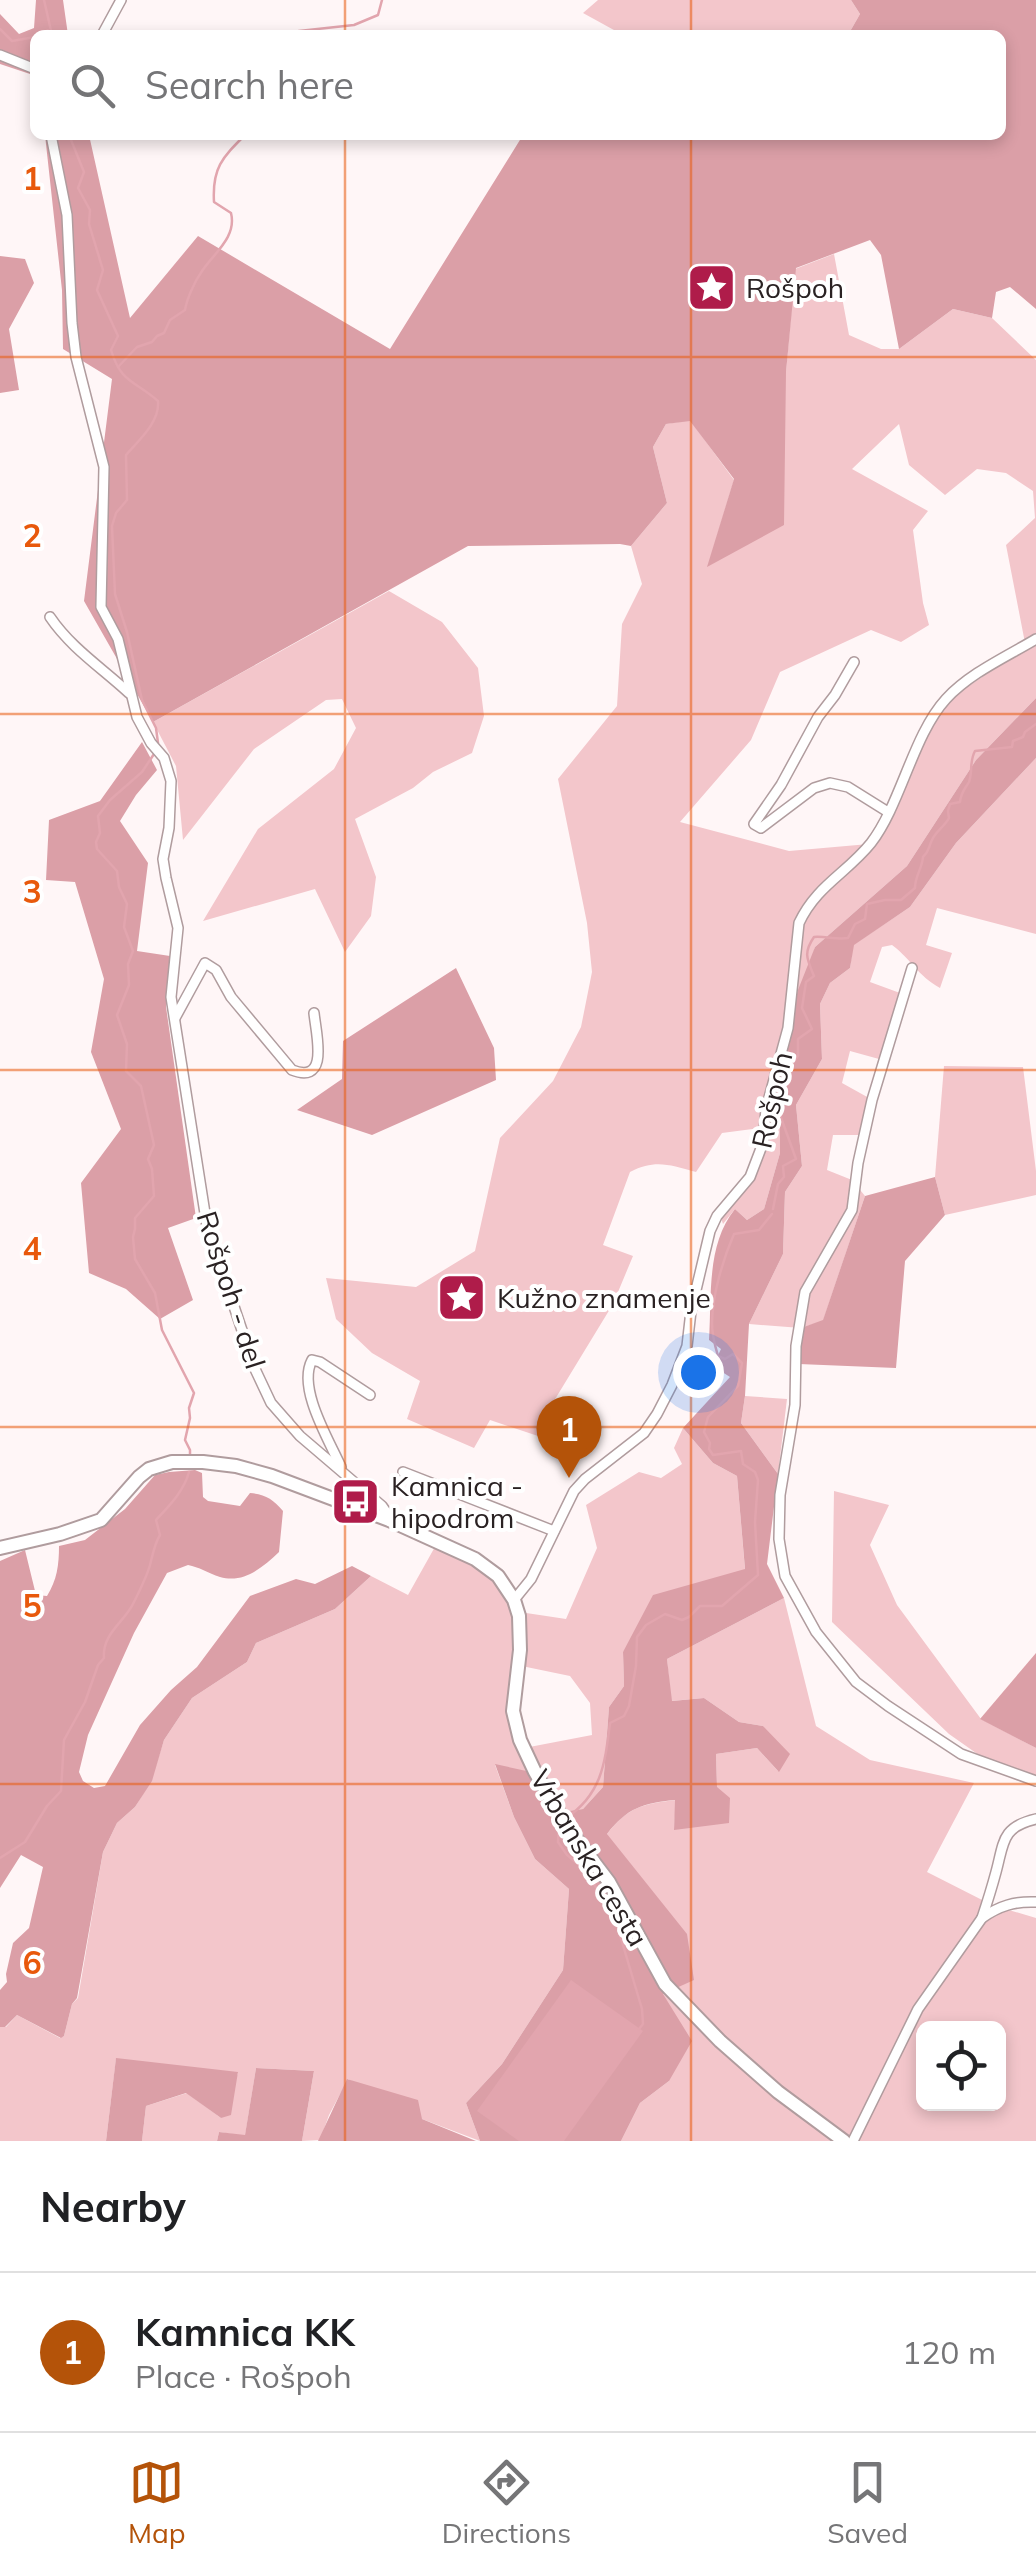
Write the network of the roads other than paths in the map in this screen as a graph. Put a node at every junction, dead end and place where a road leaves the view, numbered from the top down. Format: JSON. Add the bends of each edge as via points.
{"nodes":[{"id":1,"x":121,"y":0,"type":"edge"},
{"id":2,"x":105,"y":30,"type":"edge"},
{"id":3,"x":0,"y":56,"type":"edge"},
{"id":4,"x":30,"y":67,"type":"edge"},
{"id":5,"x":52,"y":140,"type":"edge"},
{"id":6,"x":50,"y":617,"type":"dead end"},
{"id":7,"x":1036,"y":639,"type":"edge"},
{"id":8,"x":854,"y":662,"type":"dead end"},
{"id":9,"x":131,"y":695,"type":"junction"},
{"id":10,"x":888,"y":812,"type":"junction"},
{"id":11,"x":912,"y":968,"type":"dead end"},
{"id":12,"x":314,"y":1013,"type":"dead end"},
{"id":13,"x":174,"y":1020,"type":"junction"},
{"id":14,"x":370,"y":1395,"type":"dead end"},
{"id":15,"x":342,"y":1469,"type":"junction"},
{"id":16,"x":403,"y":1472,"type":"dead end"},
{"id":17,"x":392,"y":1521,"type":"junction"},
{"id":18,"x":554,"y":1531,"type":"junction"},
{"id":19,"x":0,"y":1548,"type":"edge"},
{"id":20,"x":514,"y":1600,"type":"junction"},
{"id":21,"x":1036,"y":1781,"type":"edge"},
{"id":22,"x":1036,"y":1819,"type":"edge"},
{"id":23,"x":1036,"y":1902,"type":"edge"},
{"id":24,"x":982,"y":1918,"type":"junction"},
{"id":25,"x":844,"y":2141,"type":"edge"},
{"id":26,"x":852,"y":2141,"type":"edge"}],
"edges":[{"from":1,"to":2,"type":"street"},
{"from":3,"to":4,"type":"street"},
{"from":5,"to":9,"type":"street","via":[[67,215],[76,357],[104,467],[101,607],[118,639]]},
{"from":6,"to":9,"type":"street"},
{"from":7,"to":10,"type":"street","name":"Rošpoh","via":[[946,699]]},
{"from":8,"to":10,"type":"street","via":[[754,824],[760,828],[830,783]]},
{"from":9,"to":13,"type":"street","name":"Rošpoh - del","via":[[171,781],[163,859],[178,928]]},
{"from":10,"to":18,"type":"street","name":"Rošpoh","via":[[874,840],[806,907],[760,1154],[710,1232],[686,1346],[666,1398],[644,1434],[585,1479]]},
{"from":11,"to":21,"type":"street","via":[[872,1100],[852,1210],[805,1292],[780,1495],[785,1576],[816,1632],[856,1682],[961,1754]]},
{"from":12,"to":13,"type":"street","via":[[316,1067],[302,1074],[205,963]]},
{"from":13,"to":15,"type":"street","name":"Rošpoh - del","via":[[206,1226],[255,1369],[290,1425]]},
{"from":14,"to":15,"type":"street","name":"Rošpoh - del","via":[[312,1360],[310,1393]]},
{"from":15,"to":17,"type":"street","name":"Rošpoh - del"},
{"from":16,"to":18,"type":"street"},
{"from":17,"to":19,"type":"street","via":[[236,1466],[179,1462],[149,1469],[101,1520]]},
{"from":17,"to":20,"type":"street","via":[[475,1559]]},
{"from":18,"to":20,"type":"street","name":"Rošpoh"},
{"from":20,"to":25,"type":"street","name":"Vrbanska cesta","via":[[520,1650],[513,1711],[520,1740],[564,1822],[609,1882],[665,1984],[734,2054]]},
{"from":22,"to":24,"type":"street","via":[[1006,1836]]},
{"from":23,"to":24,"type":"street","via":[[1008,1904]]},
{"from":24,"to":26,"type":"street","via":[[918,2009]]}]}
